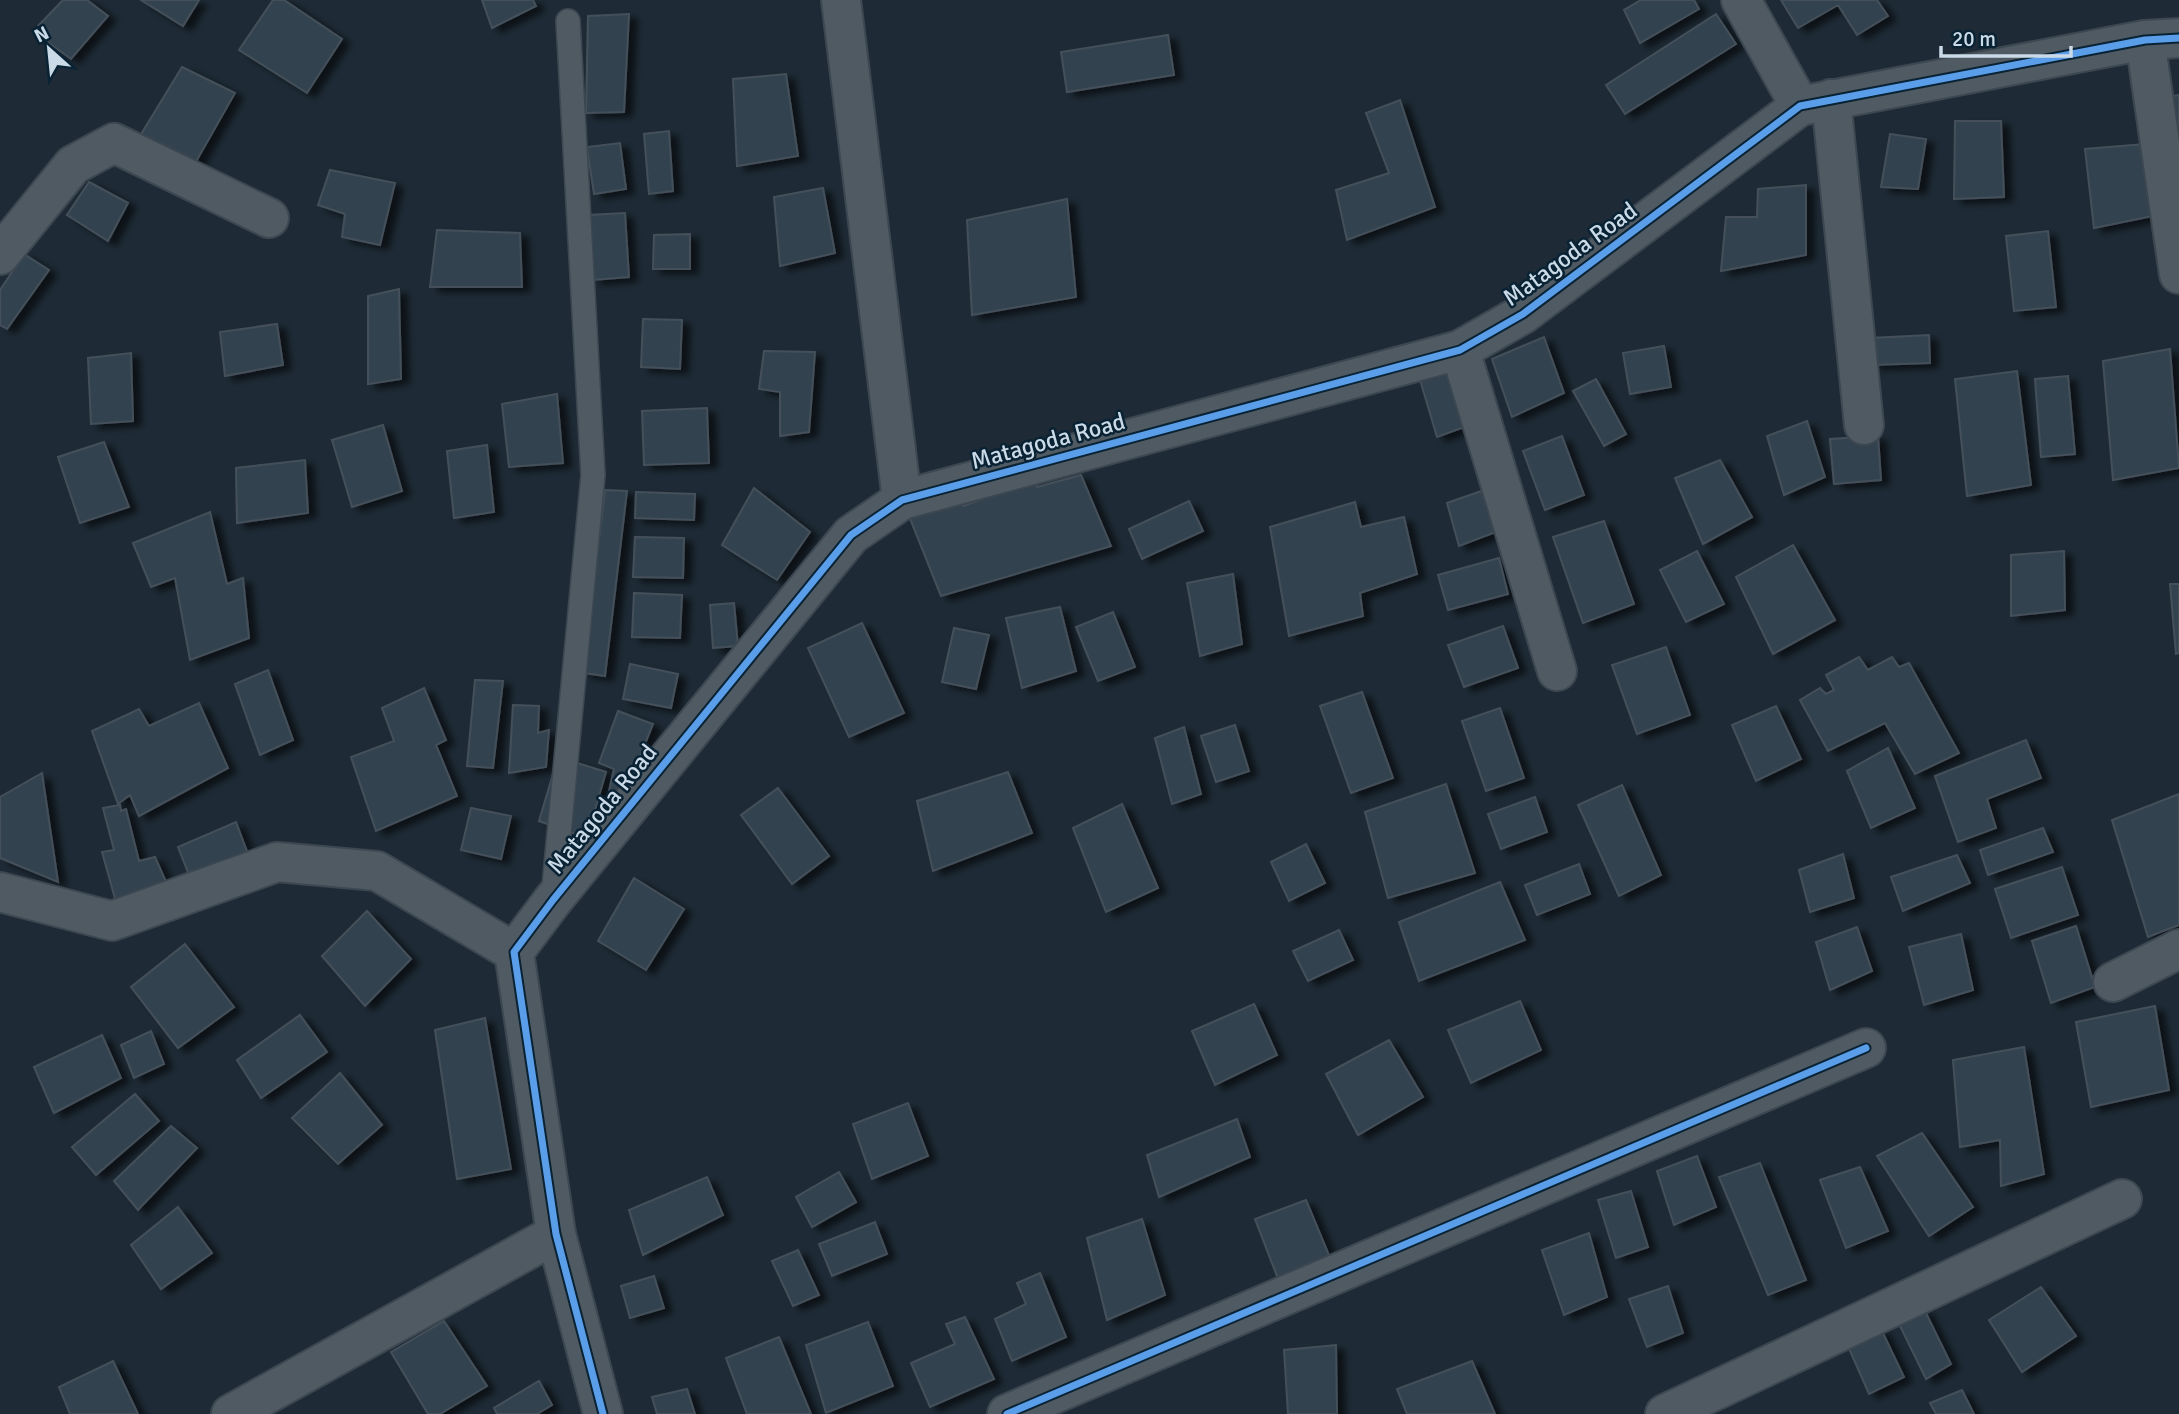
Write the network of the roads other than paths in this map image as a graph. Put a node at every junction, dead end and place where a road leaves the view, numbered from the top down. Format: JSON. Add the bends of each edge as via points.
{"nodes":[{"id":1,"x":841,"y":0,"type":"edge"},
{"id":2,"x":1741,"y":0,"type":"edge"},
{"id":3,"x":568,"y":21,"type":"dead end"},
{"id":4,"x":2162,"y":39,"type":"edge"},
{"id":5,"x":1815,"y":103,"type":"junction"},
{"id":6,"x":269,"y":218,"type":"dead end"},
{"id":7,"x":0,"y":255,"type":"edge"},
{"id":8,"x":2179,"y":274,"type":"edge"},
{"id":9,"x":1460,"y":350,"type":"junction"},
{"id":10,"x":1864,"y":425,"type":"dead end"},
{"id":11,"x":902,"y":500,"type":"junction"},
{"id":12,"x":1557,"y":671,"type":"dead end"},
{"id":13,"x":0,"y":892,"type":"edge"},
{"id":14,"x":553,"y":900,"type":"junction"},
{"id":15,"x":2179,"y":949,"type":"edge"},
{"id":16,"x":514,"y":952,"type":"junction"},
{"id":17,"x":2113,"y":982,"type":"dead end"},
{"id":18,"x":1866,"y":1048,"type":"dead end"},
{"id":19,"x":2122,"y":1199,"type":"dead end"},
{"id":20,"x":556,"y":1234,"type":"junction"},
{"id":21,"x":231,"y":1414,"type":"edge"},
{"id":22,"x":603,"y":1414,"type":"edge"},
{"id":23,"x":1007,"y":1414,"type":"edge"},
{"id":24,"x":1665,"y":1414,"type":"edge"}],
"edges":[{"from":1,"to":11,"type":"street"},
{"from":2,"to":5,"type":"street"},
{"from":3,"to":14,"type":"lane","via":[[593,475]]},
{"from":4,"to":5,"type":"street","name":"Matagoda Road"},
{"from":4,"to":8,"type":"street"},
{"from":5,"to":9,"type":"street","name":"Matagoda Road","via":[[1523,314]]},
{"from":5,"to":10,"type":"street"},
{"from":6,"to":7,"type":"street","via":[[114,143],[73,165]]},
{"from":9,"to":11,"type":"street","name":"Matagoda Road"},
{"from":9,"to":12,"type":"street"},
{"from":11,"to":14,"type":"street","name":"Matagoda Road","via":[[851,535]]},
{"from":13,"to":16,"type":"street","via":[[112,921],[277,862],[377,870]]},
{"from":14,"to":16,"type":"street","name":"Matagoda Road"},
{"from":15,"to":17,"type":"street"},
{"from":16,"to":20,"type":"street"},
{"from":18,"to":23,"type":"street"},
{"from":19,"to":24,"type":"street"},
{"from":20,"to":21,"type":"street"},
{"from":20,"to":22,"type":"street"}]}
